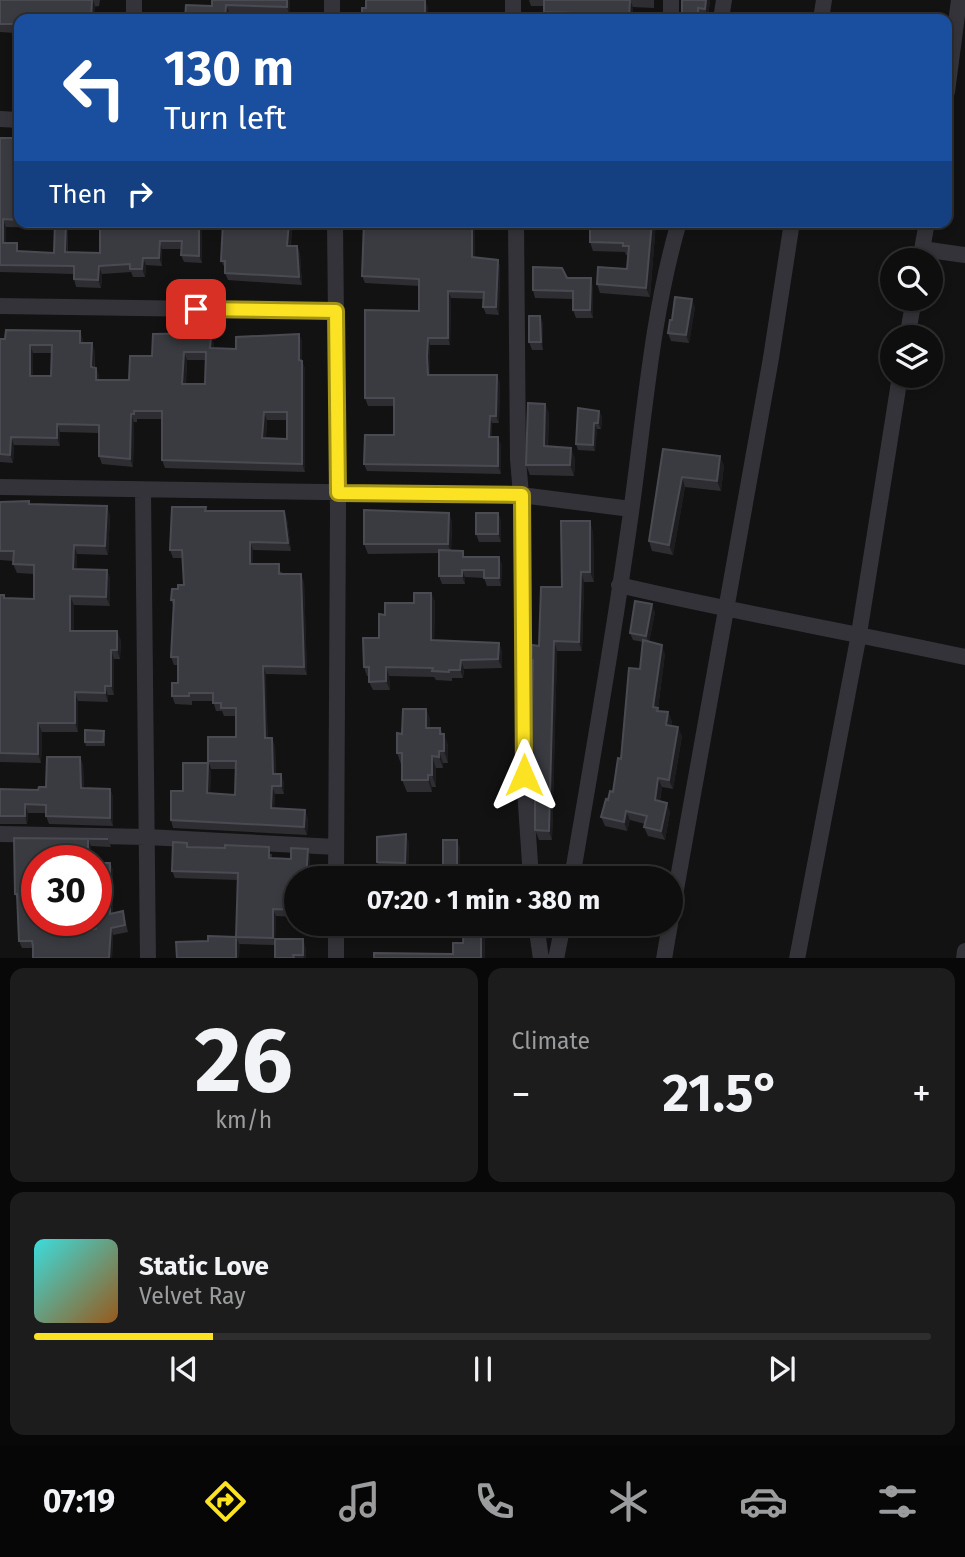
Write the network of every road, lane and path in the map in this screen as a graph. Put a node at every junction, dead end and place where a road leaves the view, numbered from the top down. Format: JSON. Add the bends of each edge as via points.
{"nodes":[{"id":1,"x":959,"y":0,"type":"edge"},
{"id":2,"x":952,"y":54,"type":"edge"},
{"id":3,"x":335,"y":228,"type":"edge"},
{"id":4,"x":516,"y":228,"type":"edge"},
{"id":5,"x":677,"y":228,"type":"edge"},
{"id":6,"x":791,"y":228,"type":"edge"},
{"id":7,"x":926,"y":228,"type":"edge"},
{"id":8,"x":922,"y":248,"type":"edge"},
{"id":9,"x":943,"y":255,"type":"edge"},
{"id":10,"x":965,"y":255,"type":"edge"},
{"id":11,"x":0,"y":306,"type":"edge"},
{"id":12,"x":336,"y":311,"type":"junction"},
{"id":13,"x":898,"y":388,"type":"edge"},
{"id":14,"x":0,"y":487,"type":"edge"},
{"id":15,"x":143,"y":490,"type":"junction"},
{"id":16,"x":338,"y":493,"type":"junction"},
{"id":17,"x":522,"y":495,"type":"junction"},
{"id":18,"x":631,"y":509,"type":"junction"},
{"id":19,"x":619,"y":585,"type":"junction"},
{"id":20,"x":727,"y":610,"type":"junction"},
{"id":21,"x":859,"y":634,"type":"junction"},
{"id":22,"x":965,"y":657,"type":"edge"},
{"id":23,"x":0,"y":834,"type":"edge"},
{"id":24,"x":147,"y":837,"type":"junction"},
{"id":25,"x":336,"y":847,"type":"junction"},
{"id":26,"x":336,"y":866,"type":"edge"},
{"id":27,"x":530,"y":866,"type":"edge"},
{"id":28,"x":574,"y":866,"type":"edge"},
{"id":29,"x":681,"y":866,"type":"edge"},
{"id":30,"x":336,"y":936,"type":"edge"},
{"id":31,"x":538,"y":936,"type":"edge"},
{"id":32,"x":561,"y":936,"type":"edge"},
{"id":33,"x":668,"y":936,"type":"edge"},
{"id":34,"x":965,"y":951,"type":"edge"},
{"id":35,"x":148,"y":958,"type":"edge"},
{"id":36,"x":336,"y":958,"type":"edge"},
{"id":37,"x":541,"y":958,"type":"edge"},
{"id":38,"x":556,"y":958,"type":"edge"},
{"id":39,"x":664,"y":958,"type":"edge"},
{"id":40,"x":797,"y":958,"type":"edge"},
{"id":41,"x":964,"y":958,"type":"edge"}],
"edges":[{"from":1,"to":2,"type":"street"},
{"from":3,"to":12,"type":"street"},
{"from":4,"to":17,"type":"street"},
{"from":5,"to":18,"type":"street","via":[[650,368]]},
{"from":6,"to":20,"type":"street"},
{"from":7,"to":8,"type":"street"},
{"from":9,"to":10,"type":"street"},
{"from":11,"to":12,"type":"street"},
{"from":12,"to":16,"type":"street"},
{"from":13,"to":21,"type":"street"},
{"from":14,"to":15,"type":"street"},
{"from":15,"to":16,"type":"street"},
{"from":15,"to":24,"type":"street"},
{"from":16,"to":17,"type":"street"},
{"from":16,"to":25,"type":"street"},
{"from":17,"to":18,"type":"street"},
{"from":17,"to":27,"type":"street","via":[[524,775]]},
{"from":18,"to":19,"type":"street"},
{"from":19,"to":20,"type":"street"},
{"from":19,"to":28,"type":"street"},
{"from":20,"to":21,"type":"street"},
{"from":20,"to":29,"type":"street"},
{"from":21,"to":22,"type":"street"},
{"from":21,"to":40,"type":"street"},
{"from":23,"to":24,"type":"street"},
{"from":24,"to":25,"type":"street"},
{"from":24,"to":35,"type":"street"},
{"from":25,"to":26,"type":"street"},
{"from":30,"to":36,"type":"street"},
{"from":31,"to":37,"type":"street"},
{"from":32,"to":38,"type":"street"},
{"from":33,"to":39,"type":"street"},
{"from":34,"to":41,"type":"street"}]}
